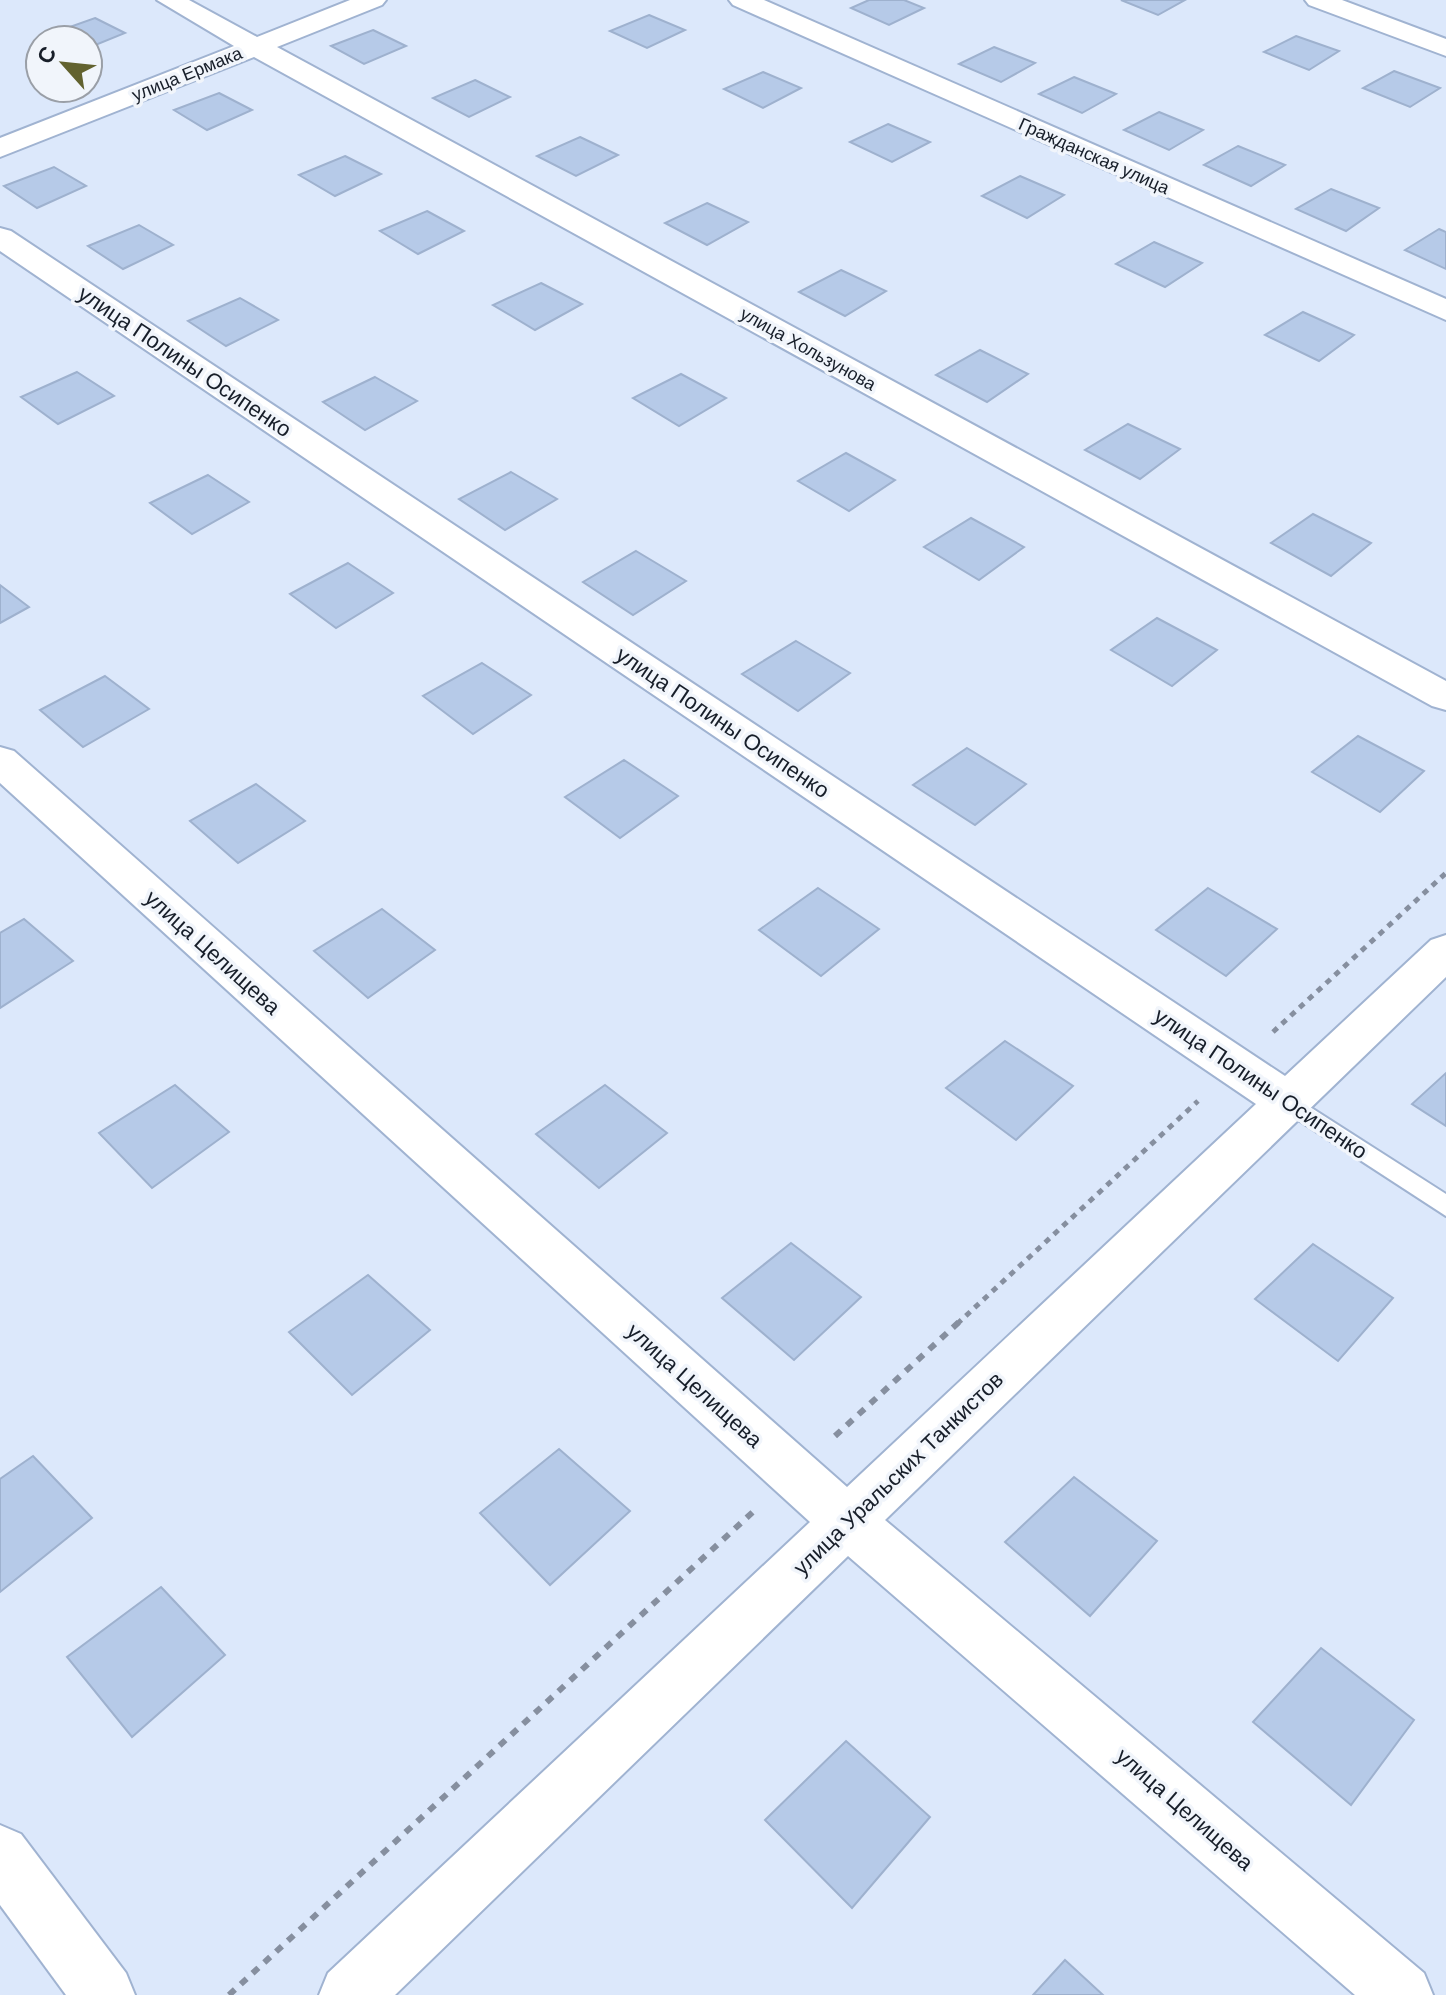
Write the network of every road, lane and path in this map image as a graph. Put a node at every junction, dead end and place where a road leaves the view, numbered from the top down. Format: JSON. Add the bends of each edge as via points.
{"nodes":[{"id":1,"x":170,"y":0,"type":"edge"},
{"id":2,"x":373,"y":0,"type":"edge"},
{"id":3,"x":742,"y":0,"type":"edge"},
{"id":4,"x":1318,"y":0,"type":"edge"},
{"id":5,"x":255,"y":47,"type":"junction"},
{"id":6,"x":1446,"y":48,"type":"edge"},
{"id":7,"x":0,"y":148,"type":"edge"},
{"id":8,"x":0,"y":237,"type":"edge"},
{"id":9,"x":1446,"y":311,"type":"edge"},
{"id":10,"x":1446,"y":697,"type":"edge"},
{"id":11,"x":0,"y":761,"type":"edge"},
{"id":12,"x":1446,"y":951,"type":"edge"},
{"id":13,"x":1288,"y":1102,"type":"junction"},
{"id":14,"x":1446,"y":1206,"type":"edge"},
{"id":15,"x":847,"y":1521,"type":"junction"},
{"id":16,"x":0,"y":1855,"type":"edge"},
{"id":17,"x":104,"y":1995,"type":"edge"},
{"id":18,"x":350,"y":1995,"type":"edge"},
{"id":19,"x":1402,"y":1995,"type":"edge"}],
"edges":[{"from":1,"to":5,"type":"street","name":"улица Хользунова"},
{"from":2,"to":5,"type":"street","name":"улица Ермака"},
{"from":3,"to":9,"type":"street","name":"Гражданская улица"},
{"from":4,"to":6,"type":"street"},
{"from":5,"to":7,"type":"street","name":"улица Ермака"},
{"from":5,"to":10,"type":"street","name":"улица Хользунова"},
{"from":8,"to":13,"type":"street","name":"улица Полины Осипенко"},
{"from":11,"to":15,"type":"street","name":"улица Целищева"},
{"from":12,"to":13,"type":"street","name":"улица Уральских Танкистов"},
{"from":13,"to":14,"type":"lane","name":"улица Полины Осипенко"},
{"from":13,"to":15,"type":"street","name":"улица Уральских Танкистов"},
{"from":15,"to":18,"type":"street","name":"улица Уральских Танкистов"},
{"from":15,"to":19,"type":"street","name":"улица Целищева"},
{"from":16,"to":17,"type":"street"}]}
